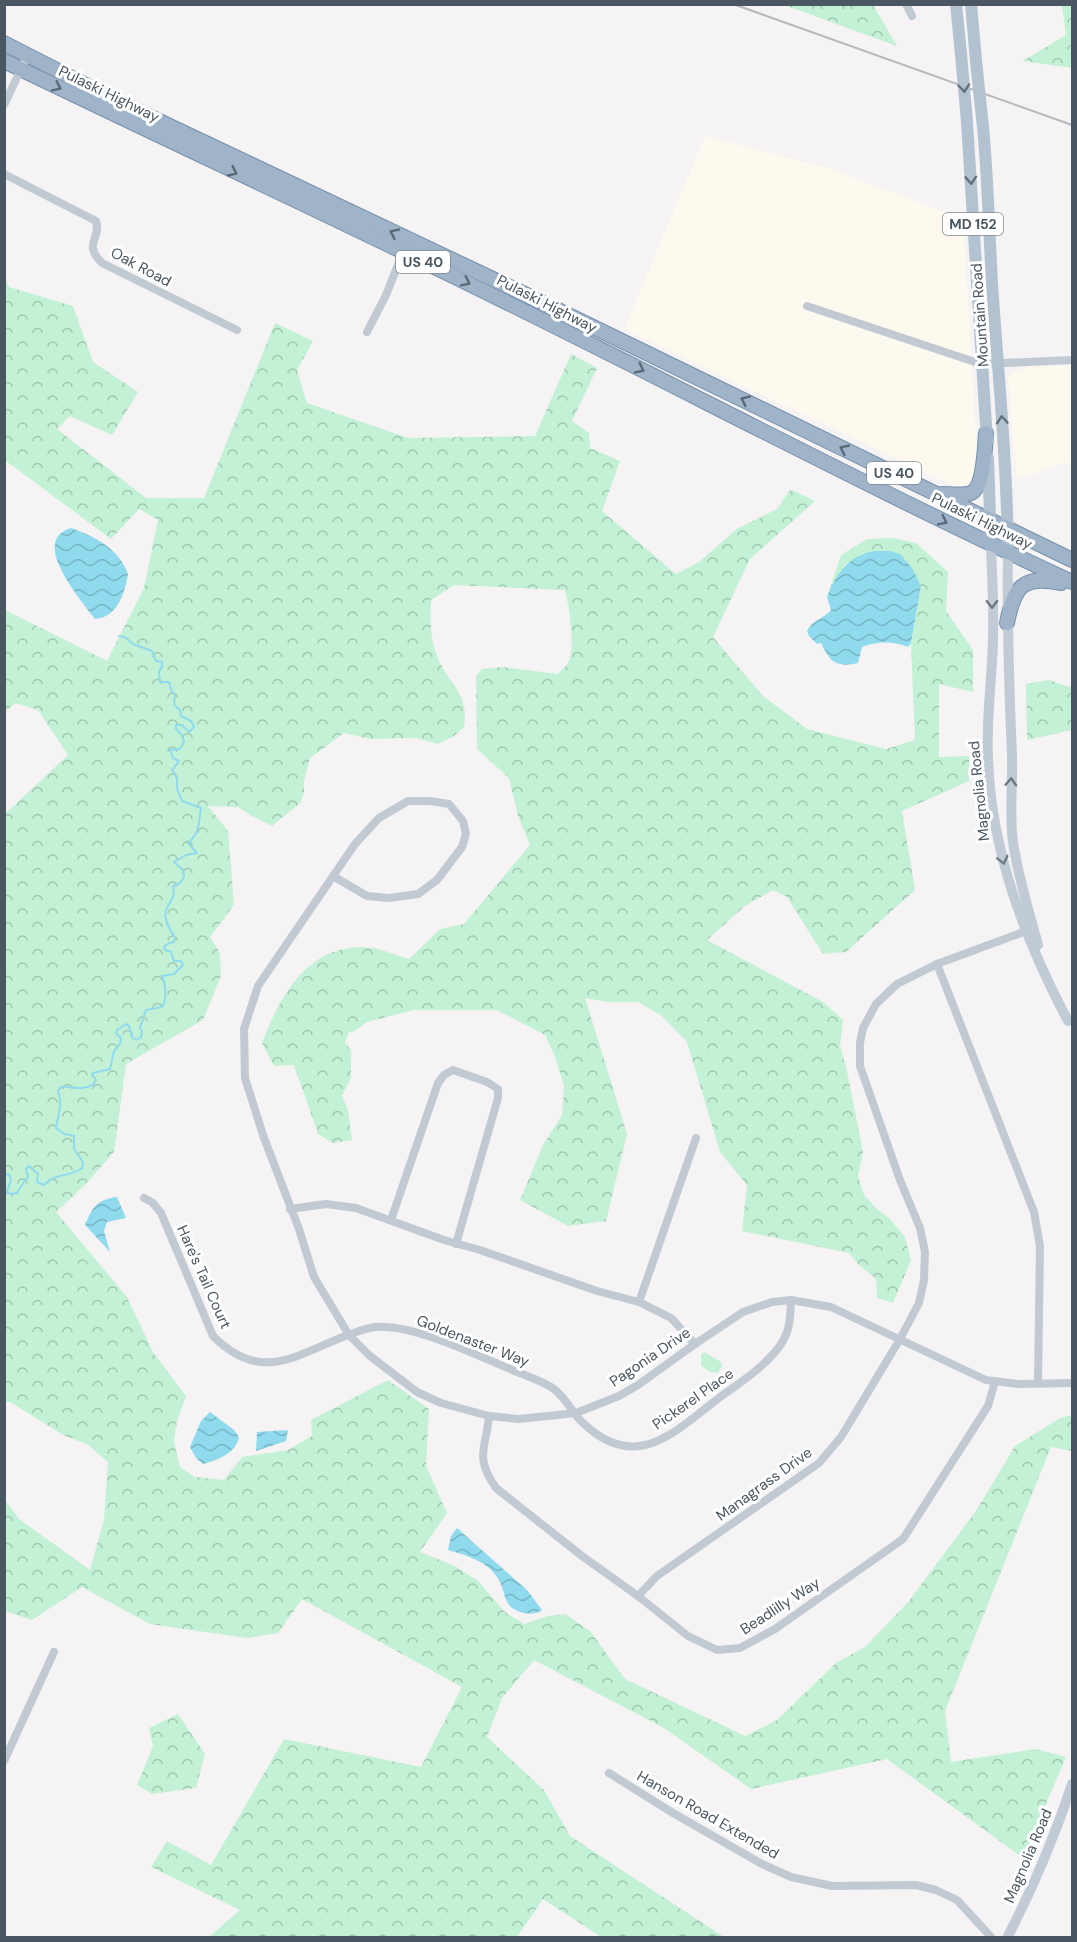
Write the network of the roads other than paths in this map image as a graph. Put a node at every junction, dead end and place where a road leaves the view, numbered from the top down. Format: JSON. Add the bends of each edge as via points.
{"nodes":[{"id":1,"x":906,"y":4,"type":"edge"},
{"id":2,"x":956,"y":4,"type":"edge"},
{"id":3,"x":971,"y":4,"type":"edge"},
{"id":4,"x":912,"y":16,"type":"dead end"},
{"id":5,"x":4,"y":43,"type":"edge"},
{"id":6,"x":28,"y":54,"type":"junction"},
{"id":7,"x":4,"y":61,"type":"edge"},
{"id":8,"x":21,"y":69,"type":"junction"},
{"id":9,"x":4,"y":105,"type":"edge"},
{"id":10,"x":4,"y":174,"type":"edge"},
{"id":11,"x":403,"y":252,"type":"junction"},
{"id":12,"x":807,"y":306,"type":"dead end"},
{"id":13,"x":237,"y":330,"type":"dead end"},
{"id":14,"x":368,"y":332,"type":"dead end"},
{"id":15,"x":1072,"y":360,"type":"edge"},
{"id":16,"x":981,"y":364,"type":"junction"},
{"id":17,"x":998,"y":364,"type":"junction"},
{"id":18,"x":797,"y":426,"type":"junction"},
{"id":19,"x":986,"y":433,"type":"junction"},
{"id":20,"x":789,"y":445,"type":"junction"},
{"id":21,"x":938,"y":495,"type":"junction"},
{"id":22,"x":991,"y":520,"type":"junction"},
{"id":23,"x":1008,"y":528,"type":"junction"},
{"id":24,"x":991,"y":545,"type":"junction"},
{"id":25,"x":1008,"y":552,"type":"junction"},
{"id":26,"x":1072,"y":560,"type":"edge"},
{"id":27,"x":1072,"y":584,"type":"edge"},
{"id":28,"x":1007,"y":623,"type":"junction"},
{"id":29,"x":333,"y":876,"type":"junction"},
{"id":30,"x":1026,"y":931,"type":"junction"},
{"id":31,"x":937,"y":964,"type":"junction"},
{"id":32,"x":1070,"y":1026,"type":"edge"},
{"id":33,"x":696,"y":1138,"type":"dead end"},
{"id":34,"x":144,"y":1197,"type":"dead end"},
{"id":35,"x":290,"y":1209,"type":"junction"},
{"id":36,"x":391,"y":1221,"type":"junction"},
{"id":37,"x":456,"y":1244,"type":"junction"},
{"id":38,"x":791,"y":1300,"type":"junction"},
{"id":39,"x":639,"y":1302,"type":"junction"},
{"id":40,"x":349,"y":1335,"type":"junction"},
{"id":41,"x":900,"y":1339,"type":"junction"},
{"id":42,"x":695,"y":1344,"type":"junction"},
{"id":43,"x":995,"y":1382,"type":"junction"},
{"id":44,"x":1038,"y":1383,"type":"junction"},
{"id":45,"x":1072,"y":1383,"type":"edge"},
{"id":46,"x":576,"y":1413,"type":"junction"},
{"id":47,"x":489,"y":1416,"type":"junction"},
{"id":48,"x":638,"y":1596,"type":"junction"},
{"id":49,"x":54,"y":1652,"type":"dead end"},
{"id":50,"x":4,"y":1761,"type":"edge"},
{"id":51,"x":609,"y":1773,"type":"dead end"},
{"id":52,"x":1072,"y":1784,"type":"edge"},
{"id":53,"x":992,"y":1938,"type":"edge"},
{"id":54,"x":1007,"y":1938,"type":"edge"}],
"edges":[{"from":1,"to":4,"type":"street"},
{"from":2,"to":16,"type":"main road","name":"Mountain Road","number":"MD 152","one_way":true,"bridge":true},
{"from":3,"to":17,"type":"main road","name":"Mountain Road","number":"MD 152","bridge":true,"via":[[988,177]]},
{"from":5,"to":6,"type":"highway","name":"Pulaski Highway","number":"US 40"},
{"from":6,"to":8,"type":"street"},
{"from":18,"to":6,"type":"highway","name":"Pulaski Highway","number":"US 40","one_way":true,"via":[[121,103]]},
{"from":7,"to":8,"type":"highway","name":"Pulaski Highway","number":"US 40"},
{"from":8,"to":9,"type":"street"},
{"from":8,"to":11,"type":"highway","name":"Pulaski Highway","number":"US 40","one_way":true},
{"from":10,"to":13,"type":"street","name":"Oak Road","via":[[96,221],[93,250],[102,263]]},
{"from":11,"to":14,"type":"street"},
{"from":11,"to":20,"type":"highway","name":"Pulaski Highway","number":"US 40","one_way":true},
{"from":12,"to":16,"type":"street"},
{"from":15,"to":17,"type":"street"},
{"from":16,"to":17,"type":"street"},
{"from":16,"to":19,"type":"main road","name":"Mountain Road","number":"MD 152"},
{"from":23,"to":17,"type":"main road","name":"Mountain Road","number":"MD 152","one_way":true},
{"from":18,"to":20,"type":"highway"},
{"from":21,"to":18,"type":"highway","name":"Pulaski Highway","number":"US 40","one_way":true},
{"from":19,"to":21,"type":"highway","via":[[977,488],[966,494]]},
{"from":19,"to":22,"type":"main road","name":"Mountain Road","number":"MD 152"},
{"from":20,"to":24,"type":"highway","name":"Pulaski Highway","number":"US 40","one_way":true},
{"from":21,"to":22,"type":"highway","name":"Pulaski Highway","number":"US 40"},
{"from":22,"to":23,"type":"highway","name":"Pulaski Highway","number":"US 40"},
{"from":22,"to":24,"type":"main road","name":"Mountain Road","number":"MD 152"},
{"from":23,"to":25,"type":"main road","name":"Mountain Road","number":"MD 152"},
{"from":23,"to":26,"type":"highway","name":"Pulaski Highway","number":"US 40"},
{"from":24,"to":25,"type":"highway","name":"Pulaski Highway","number":"US 40"},
{"from":24,"to":30,"type":"main road","name":"Magnolia Road","number":"MD 152","one_way":true,"via":[[993,640],[988,760],[997,837]]},
{"from":25,"to":27,"type":"highway","name":"Pulaski Highway","number":"US 40"},
{"from":25,"to":28,"type":"main road","name":"Magnolia Road","number":"MD 152"},
{"from":27,"to":28,"type":"highway","via":[[1029,581],[1016,592]]},
{"from":32,"to":28,"type":"main road","name":"Magnolia Road","number":"MD 152","one_way":true,"via":[[1040,951],[1013,842]]},
{"from":29,"to":29,"type":"street","via":[[379,818],[408,801],[449,804],[463,821],[466,834],[462,847],[437,880],[418,894],[366,896]]},
{"from":29,"to":35,"type":"street","name":"Pagonia Drive","via":[[258,986],[244,1029],[245,1078]]},
{"from":30,"to":31,"type":"street","name":"Managrass Drive"},
{"from":30,"to":32,"type":"main road","name":"Magnolia Road","number":"MD 152"},
{"from":31,"to":41,"type":"street","name":"Managrass Drive","via":[[897,984],[876,1004],[860,1043],[860,1066],[920,1228],[925,1252],[919,1303]]},
{"from":31,"to":44,"type":"street","via":[[1034,1212],[1040,1246]]},
{"from":33,"to":39,"type":"street"},
{"from":34,"to":40,"type":"street","name":"Hare's Tail Court","via":[[161,1213],[213,1336],[241,1358],[272,1363]]},
{"from":35,"to":36,"type":"street","via":[[326,1204],[356,1208]]},
{"from":35,"to":40,"type":"street","name":"Pagonia Drive","via":[[314,1278]]},
{"from":36,"to":37,"type":"street"},
{"from":36,"to":37,"type":"street","via":[[438,1083],[453,1070],[488,1082],[498,1089],[498,1098]]},
{"from":37,"to":39,"type":"street"},
{"from":38,"to":41,"type":"street","name":"Pagonia Drive","via":[[831,1306]]},
{"from":38,"to":42,"type":"street","name":"Pagonia Drive","via":[[755,1307]]},
{"from":38,"to":46,"type":"street","name":"Pickerel Place","via":[[787,1332],[764,1363],[663,1439],[650,1445],[618,1445],[602,1438]]},
{"from":39,"to":42,"type":"street","via":[[671,1318]]},
{"from":40,"to":46,"type":"street","name":"Goldenaster Way","via":[[375,1327],[406,1330],[438,1340],[552,1388]]},
{"from":40,"to":47,"type":"street","name":"Pagonia Drive","via":[[417,1392]]},
{"from":41,"to":43,"type":"street","name":"Pagonia Drive"},
{"from":41,"to":48,"type":"street","name":"Managrass Drive","via":[[841,1437],[819,1463],[657,1576]]},
{"from":42,"to":46,"type":"street","name":"Pagonia Drive","via":[[638,1385]]},
{"from":43,"to":44,"type":"street","name":"Pagonia Drive"},
{"from":43,"to":48,"type":"street","name":"Beadlilly Way","via":[[988,1406],[903,1539],[775,1629],[740,1648],[717,1650],[688,1636]]},
{"from":44,"to":45,"type":"street","name":"Pagonia Drive"},
{"from":46,"to":47,"type":"street","name":"Pagonia Drive","via":[[519,1419]]},
{"from":47,"to":48,"type":"street","name":"Beadlilly Way","via":[[483,1463],[496,1488]]},
{"from":49,"to":50,"type":"street"},
{"from":51,"to":53,"type":"street","name":"Hanson Road Extended","via":[[693,1825],[791,1877],[832,1886],[916,1885],[936,1890],[957,1900]]},
{"from":52,"to":54,"type":"main road","name":"Magnolia Road","via":[[1052,1845]]}]}
